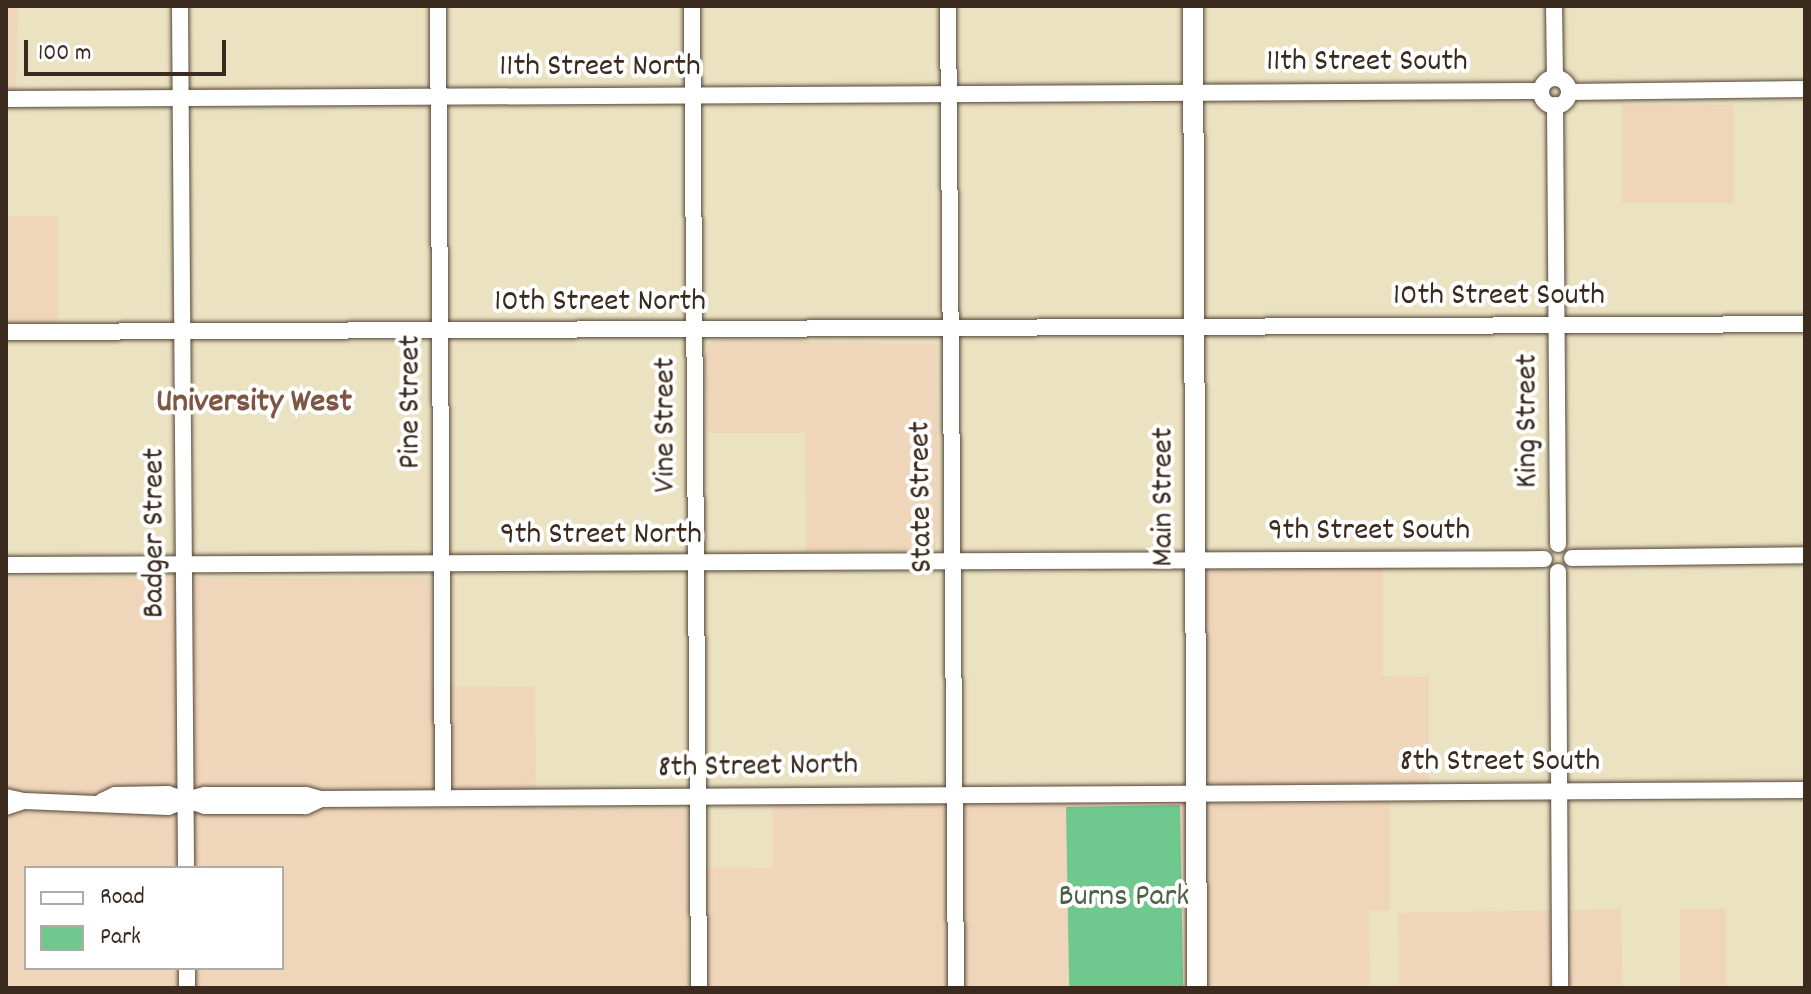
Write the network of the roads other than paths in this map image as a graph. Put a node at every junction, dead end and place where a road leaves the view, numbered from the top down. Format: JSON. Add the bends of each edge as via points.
{"nodes":[{"id":1,"x":180,"y":6,"type":"edge"},
{"id":2,"x":438,"y":6,"type":"edge"},
{"id":3,"x":692,"y":6,"type":"edge"},
{"id":4,"x":948,"y":6,"type":"edge"},
{"id":5,"x":1193,"y":6,"type":"edge"},
{"id":6,"x":1554,"y":6,"type":"edge"},
{"id":7,"x":1555,"y":78,"type":"junction"},
{"id":8,"x":1805,"y":89,"type":"edge"},
{"id":9,"x":1193,"y":91,"type":"junction"},
{"id":10,"x":1541,"y":91,"type":"junction"},
{"id":11,"x":949,"y":92,"type":"junction"},
{"id":12,"x":1569,"y":92,"type":"junction"},
{"id":13,"x":439,"y":95,"type":"junction"},
{"id":14,"x":692,"y":96,"type":"junction"},
{"id":15,"x":6,"y":99,"type":"edge"},
{"id":16,"x":181,"y":100,"type":"junction"},
{"id":17,"x":1555,"y":105,"type":"junction"},
{"id":18,"x":1805,"y":324,"type":"edge"},
{"id":19,"x":1556,"y":325,"type":"junction"},
{"id":20,"x":1194,"y":326,"type":"junction"},
{"id":21,"x":183,"y":330,"type":"junction"},
{"id":22,"x":949,"y":330,"type":"junction"},
{"id":23,"x":439,"y":331,"type":"junction"},
{"id":24,"x":695,"y":331,"type":"junction"},
{"id":25,"x":6,"y":332,"type":"edge"},
{"id":26,"x":1558,"y":544,"type":"junction"},
{"id":27,"x":1805,"y":555,"type":"edge"},
{"id":28,"x":1572,"y":558,"type":"junction"},
{"id":29,"x":1544,"y":559,"type":"junction"},
{"id":30,"x":1195,"y":560,"type":"junction"},
{"id":31,"x":184,"y":563,"type":"junction"},
{"id":32,"x":952,"y":563,"type":"junction"},
{"id":33,"x":442,"y":564,"type":"junction"},
{"id":34,"x":6,"y":565,"type":"edge"},
{"id":35,"x":696,"y":565,"type":"junction"},
{"id":36,"x":1558,"y":572,"type":"junction"},
{"id":37,"x":1805,"y":790,"type":"edge"},
{"id":38,"x":1559,"y":791,"type":"junction"},
{"id":39,"x":953,"y":793,"type":"junction"},
{"id":40,"x":1196,"y":794,"type":"junction"},
{"id":41,"x":6,"y":797,"type":"edge"},
{"id":42,"x":443,"y":797,"type":"junction"},
{"id":43,"x":698,"y":797,"type":"junction"},
{"id":44,"x":186,"y":800,"type":"junction"},
{"id":45,"x":24,"y":801,"type":"junction"},
{"id":46,"x":6,"y":807,"type":"edge"},
{"id":47,"x":186,"y":866,"type":"edge"},
{"id":48,"x":699,"y":988,"type":"edge"},
{"id":49,"x":956,"y":988,"type":"edge"},
{"id":50,"x":1197,"y":988,"type":"edge"},
{"id":51,"x":1560,"y":988,"type":"edge"}],
"edges":[{"from":1,"to":16,"type":"street","name":"Badger Street"},
{"from":2,"to":13,"type":"street","name":"Pine Street"},
{"from":3,"to":14,"type":"street","name":"Vine Street"},
{"from":4,"to":11,"type":"street","name":"State Street"},
{"from":5,"to":9,"type":"street","name":"Main Street"},
{"from":6,"to":7,"type":"street"},
{"from":7,"to":10,"type":"street"},
{"from":7,"to":12,"type":"street"},
{"from":8,"to":12,"type":"street"},
{"from":9,"to":10,"type":"street","name":"11th Street South"},
{"from":9,"to":11,"type":"street","name":"11th Street North"},
{"from":9,"to":20,"type":"street","name":"Main Street"},
{"from":10,"to":17,"type":"street"},
{"from":11,"to":14,"type":"street","name":"11th Street North"},
{"from":11,"to":22,"type":"street","name":"State Street"},
{"from":12,"to":17,"type":"street"},
{"from":13,"to":14,"type":"street","name":"11th Street North"},
{"from":13,"to":16,"type":"street","name":"11th Street North"},
{"from":13,"to":23,"type":"street","name":"Pine Street"},
{"from":14,"to":24,"type":"street","name":"Vine Street"},
{"from":15,"to":16,"type":"street","name":"11th Street North"},
{"from":16,"to":21,"type":"street","name":"Badger Street"},
{"from":17,"to":19,"type":"street","name":"King Street"},
{"from":18,"to":19,"type":"street","name":"10th Street South"},
{"from":19,"to":20,"type":"street","name":"10th Street South"},
{"from":19,"to":26,"type":"street","name":"King Street"},
{"from":20,"to":22,"type":"street","name":"10th Street North"},
{"from":20,"to":30,"type":"street","name":"Main Street"},
{"from":21,"to":23,"type":"street","name":"10th Street North"},
{"from":21,"to":25,"type":"street","name":"10th Street North"},
{"from":21,"to":31,"type":"street","name":"Badger Street"},
{"from":22,"to":24,"type":"street","name":"10th Street North"},
{"from":22,"to":32,"type":"street","name":"State Street"},
{"from":23,"to":24,"type":"street","name":"10th Street North"},
{"from":23,"to":33,"type":"street","name":"Pine Street"},
{"from":24,"to":35,"type":"street","name":"Vine Street"},
{"from":26,"to":28,"type":"street"},
{"from":26,"to":29,"type":"street","via":[[1546,550]]},
{"from":27,"to":28,"type":"street"},
{"from":28,"to":36,"type":"street"},
{"from":29,"to":30,"type":"street","name":"9th Street South"},
{"from":29,"to":36,"type":"street"},
{"from":30,"to":32,"type":"street","name":"9th Street North"},
{"from":30,"to":40,"type":"street","name":"Main Street"},
{"from":31,"to":33,"type":"street","name":"9th Street North"},
{"from":31,"to":34,"type":"street","name":"9th Street North"},
{"from":31,"to":44,"type":"street","name":"Badger Street"},
{"from":32,"to":35,"type":"street","name":"9th Street North"},
{"from":32,"to":39,"type":"street","name":"State Street"},
{"from":33,"to":35,"type":"street","name":"9th Street North"},
{"from":33,"to":42,"type":"street","name":"Pine Street"},
{"from":35,"to":43,"type":"street","name":"Vine Street"},
{"from":36,"to":38,"type":"street"},
{"from":37,"to":38,"type":"street","name":"8th Street South"},
{"from":38,"to":40,"type":"street","name":"8th Street South"},
{"from":38,"to":51,"type":"street"},
{"from":39,"to":40,"type":"street","name":"8th Street North"},
{"from":39,"to":43,"type":"street","name":"8th Street North"},
{"from":39,"to":49,"type":"street","name":"State Street"},
{"from":40,"to":50,"type":"street","name":"Main Street"},
{"from":41,"to":45,"type":"street","name":"8th Street North"},
{"from":42,"to":43,"type":"street","name":"8th Street North"},
{"from":42,"to":44,"type":"street","name":"8th Street North","via":[[321,799],[306,806],[220,806]]},
{"from":43,"to":48,"type":"street","name":"Vine Street"},
{"from":44,"to":45,"type":"street","name":"8th Street North","via":[[168,807]]},
{"from":44,"to":47,"type":"street","name":"Badger Street"},
{"from":45,"to":46,"type":"street","name":"8th Street North"}]}
